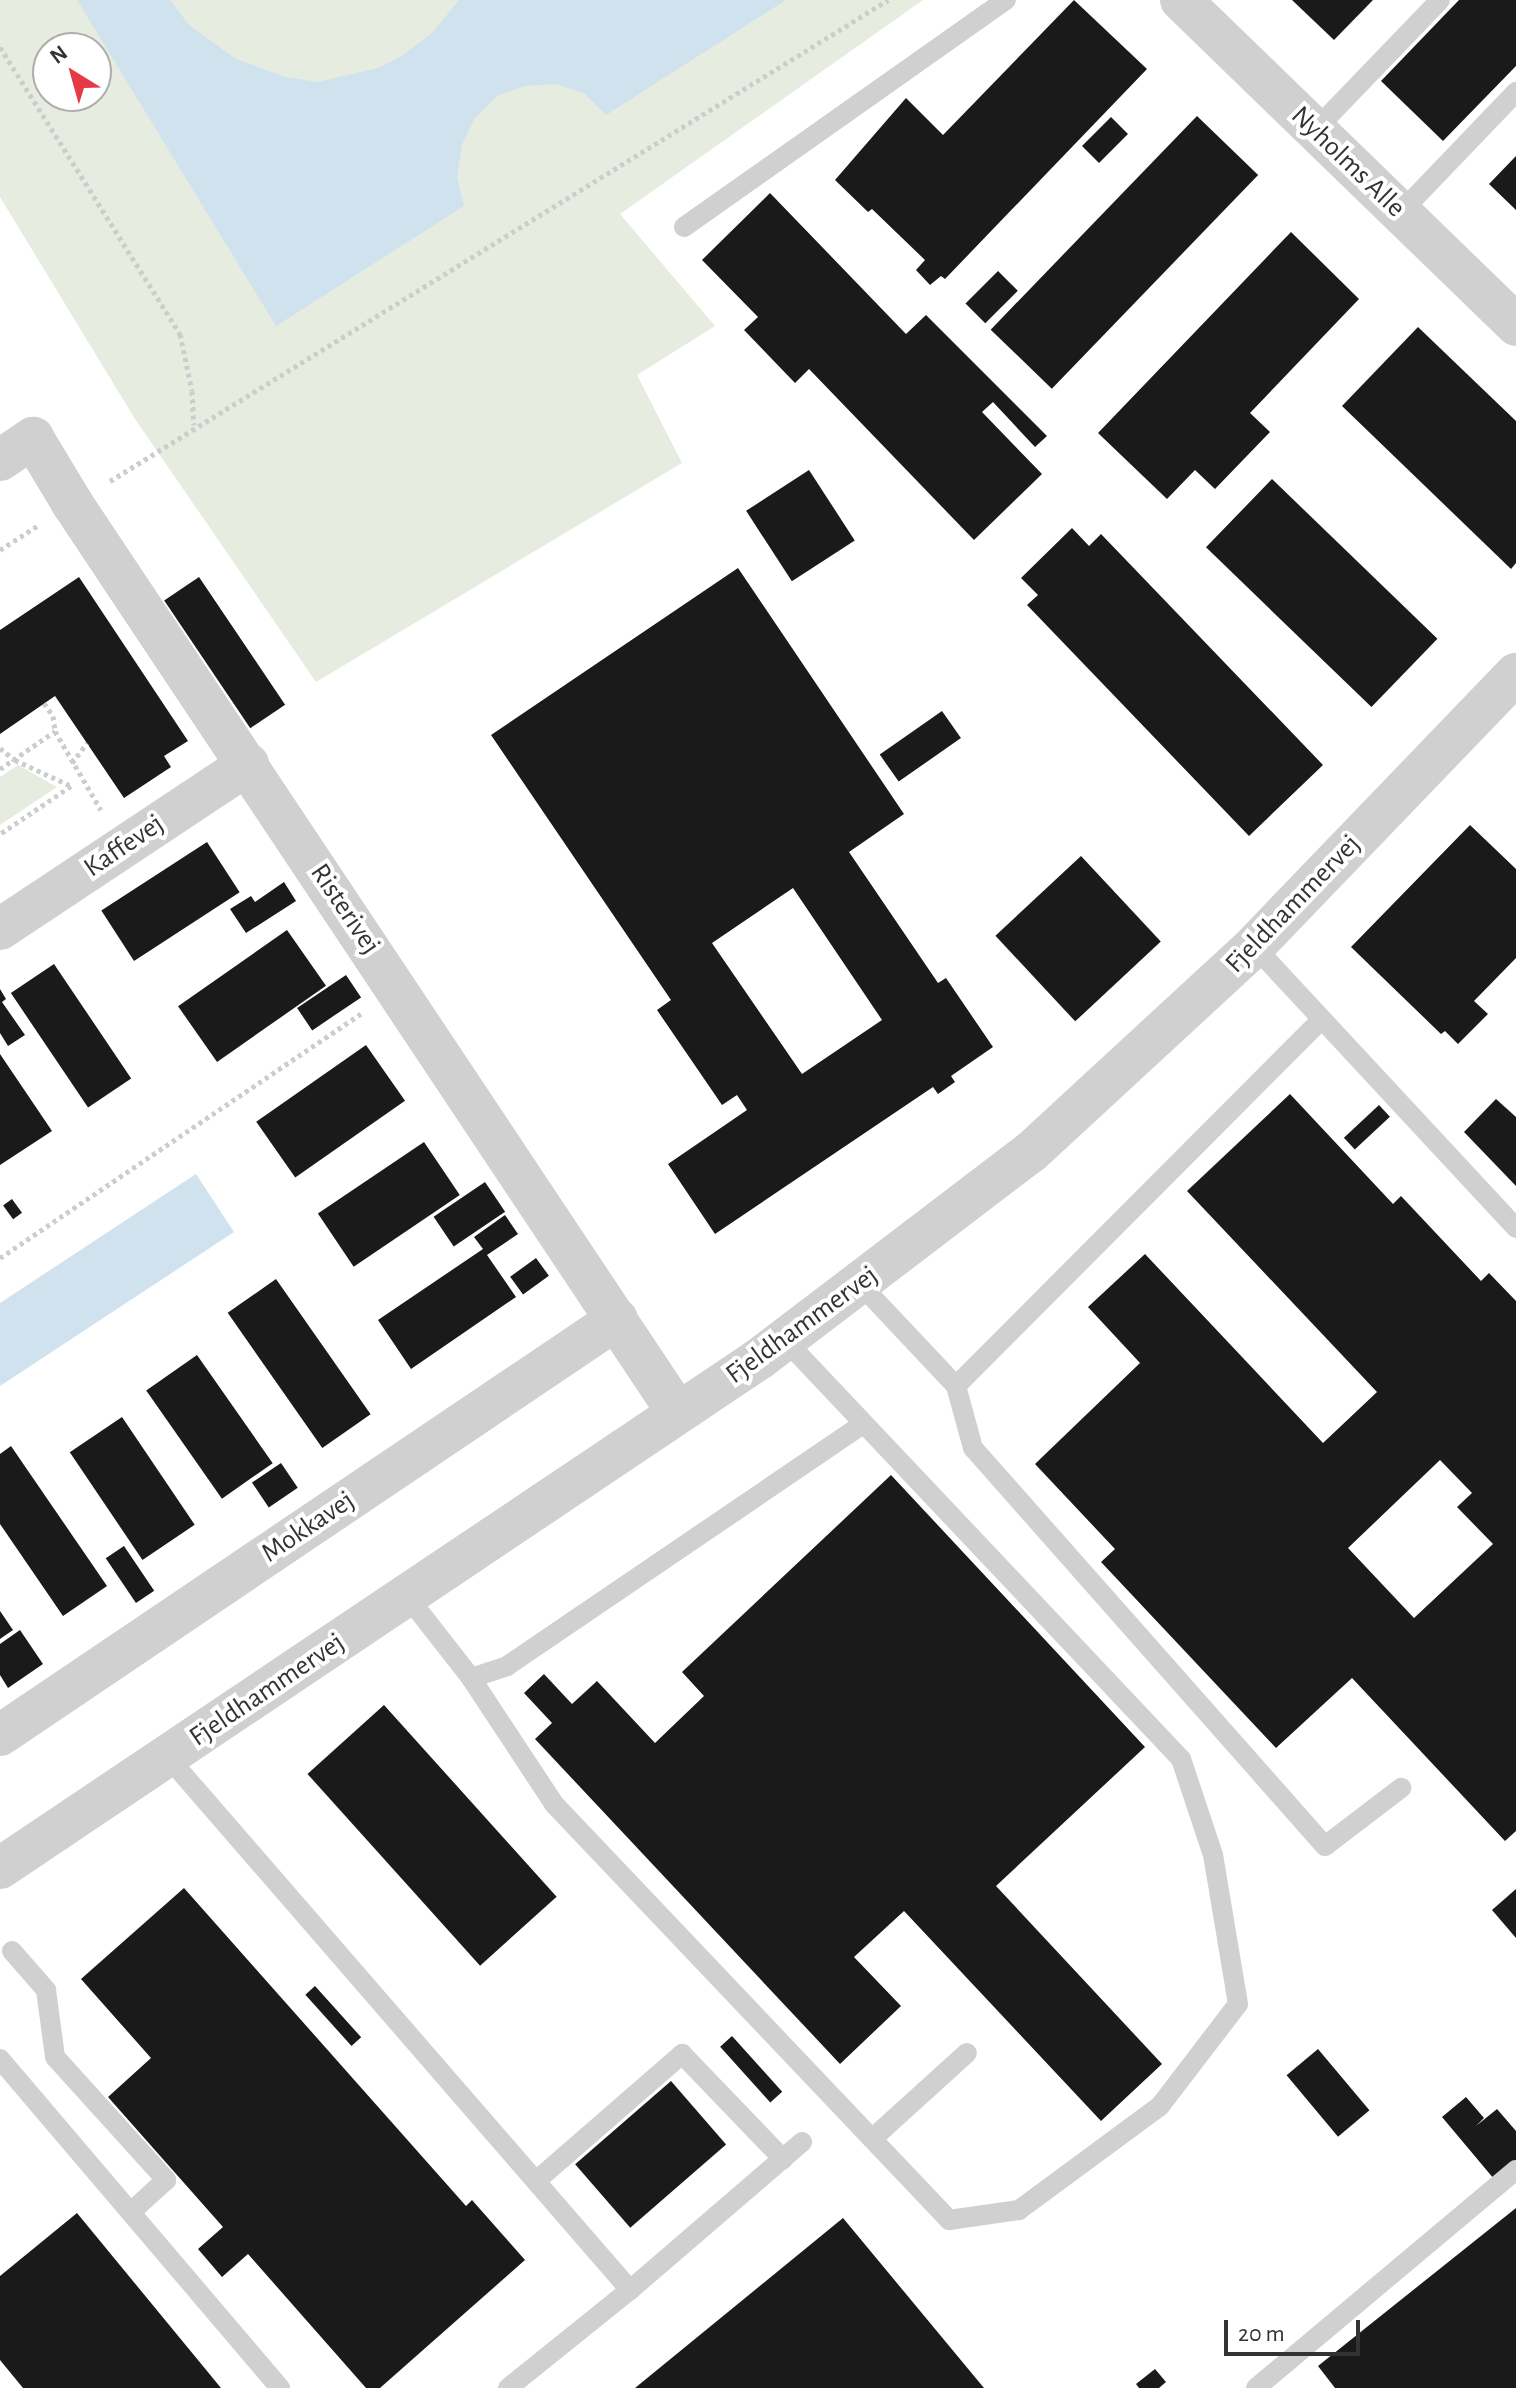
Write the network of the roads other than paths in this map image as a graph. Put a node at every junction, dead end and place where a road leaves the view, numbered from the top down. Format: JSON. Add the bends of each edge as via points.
{"nodes":[{"id":1,"x":1006,"y":0,"type":"edge"},
{"id":2,"x":1181,"y":0,"type":"edge"},
{"id":3,"x":1440,"y":0,"type":"edge"},
{"id":4,"x":1516,"y":92,"type":"edge"},
{"id":5,"x":1315,"y":130,"type":"junction"},
{"id":6,"x":1400,"y":213,"type":"junction"},
{"id":7,"x":684,"y":227,"type":"dead end"},
{"id":8,"x":1516,"y":325,"type":"edge"},
{"id":9,"x":0,"y":460,"type":"edge"},
{"id":10,"x":1516,"y":674,"type":"edge"},
{"id":11,"x":248,"y":764,"type":"junction"},
{"id":12,"x":0,"y":929,"type":"edge"},
{"id":13,"x":1254,"y":946,"type":"junction"},
{"id":14,"x":1322,"y":1019,"type":"junction"},
{"id":15,"x":1516,"y":1228,"type":"edge"},
{"id":16,"x":859,"y":1283,"type":"junction"},
{"id":17,"x":617,"y":1319,"type":"junction"},
{"id":18,"x":785,"y":1340,"type":"junction"},
{"id":19,"x":956,"y":1386,"type":"junction"},
{"id":20,"x":678,"y":1413,"type":"junction"},
{"id":21,"x":863,"y":1424,"type":"junction"},
{"id":22,"x":407,"y":1596,"type":"junction"},
{"id":23,"x":471,"y":1678,"type":"junction"},
{"id":24,"x":0,"y":1735,"type":"edge"},
{"id":25,"x":167,"y":1756,"type":"junction"},
{"id":26,"x":1401,"y":1788,"type":"dead end"},
{"id":27,"x":0,"y":1868,"type":"edge"},
{"id":28,"x":12,"y":1951,"type":"dead end"},
{"id":29,"x":967,"y":2053,"type":"dead end"},
{"id":30,"x":0,"y":2059,"type":"edge"},
{"id":31,"x":872,"y":2139,"type":"junction"},
{"id":32,"x":802,"y":2142,"type":"dead end"},
{"id":33,"x":783,"y":2159,"type":"junction"},
{"id":34,"x":1516,"y":2170,"type":"edge"},
{"id":35,"x":536,"y":2181,"type":"junction"},
{"id":36,"x":131,"y":2212,"type":"junction"},
{"id":37,"x":630,"y":2290,"type":"junction"},
{"id":38,"x":280,"y":2388,"type":"edge"},
{"id":39,"x":508,"y":2388,"type":"edge"},
{"id":40,"x":1256,"y":2388,"type":"edge"}],
"edges":[{"from":1,"to":7,"type":"lane"},
{"from":2,"to":5,"type":"street","name":"Nyholms Alle"},
{"from":3,"to":5,"type":"lane"},
{"from":4,"to":6,"type":"lane"},
{"from":5,"to":6,"type":"street","name":"Nyholms Alle"},
{"from":6,"to":8,"type":"street","name":"Nyholms Alle"},
{"from":9,"to":11,"type":"street","name":"Risterivej","via":[[33,438]]},
{"from":10,"to":13,"type":"street","name":"Fjeldhammervej"},
{"from":11,"to":12,"type":"street","name":"Kaffevej"},
{"from":11,"to":17,"type":"street","name":"Risterivej"},
{"from":13,"to":14,"type":"lane"},
{"from":13,"to":16,"type":"street","name":"Fjeldhammervej","via":[[1031,1152]]},
{"from":14,"to":15,"type":"lane"},
{"from":14,"to":19,"type":"lane"},
{"from":16,"to":18,"type":"street","name":"Fjeldhammervej"},
{"from":16,"to":19,"type":"lane"},
{"from":17,"to":20,"type":"street","name":"Risterivej"},
{"from":17,"to":24,"type":"street","name":"Mokkavej"},
{"from":18,"to":20,"type":"street","name":"Fjeldhammervej"},
{"from":18,"to":21,"type":"lane"},
{"from":19,"to":26,"type":"lane","via":[[973,1448],[1325,1846]]},
{"from":20,"to":22,"type":"street","name":"Fjeldhammervej"},
{"from":21,"to":23,"type":"lane","via":[[507,1666]]},
{"from":21,"to":31,"type":"lane","via":[[1181,1759],[1213,1855],[1238,2004],[1160,2106],[1019,2210],[949,2220]]},
{"from":22,"to":23,"type":"lane"},
{"from":22,"to":25,"type":"street","name":"Fjeldhammervej"},
{"from":23,"to":31,"type":"lane","via":[[554,1804]]},
{"from":25,"to":27,"type":"street","name":"Fjeldhammervej"},
{"from":25,"to":35,"type":"lane"},
{"from":28,"to":36,"type":"lane","via":[[46,1990],[55,2057],[166,2180]]},
{"from":29,"to":31,"type":"lane"},
{"from":30,"to":36,"type":"lane"},
{"from":32,"to":33,"type":"lane"},
{"from":33,"to":35,"type":"lane","via":[[682,2054]]},
{"from":33,"to":37,"type":"lane"},
{"from":34,"to":40,"type":"lane"},
{"from":35,"to":37,"type":"lane"},
{"from":36,"to":38,"type":"lane"},
{"from":37,"to":39,"type":"lane"}]}
